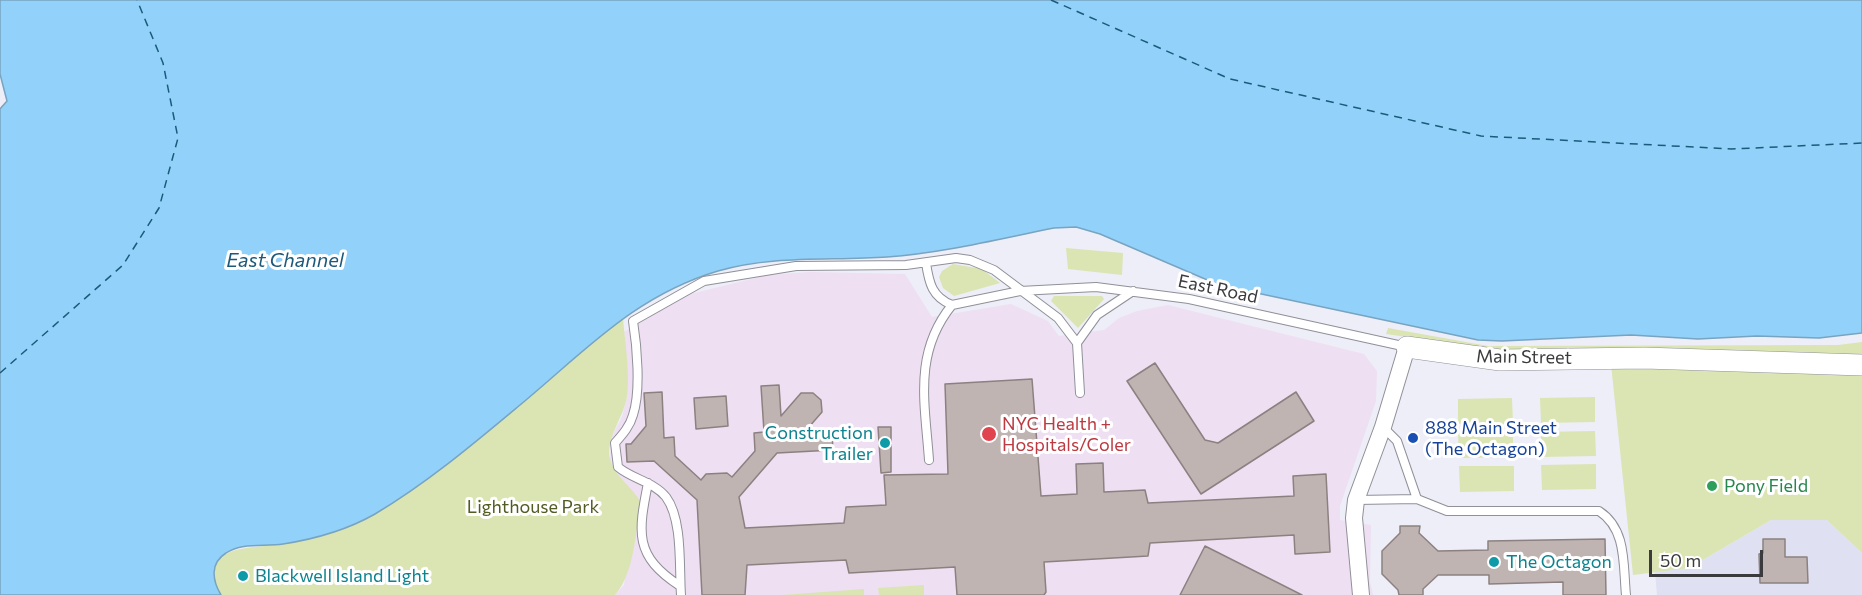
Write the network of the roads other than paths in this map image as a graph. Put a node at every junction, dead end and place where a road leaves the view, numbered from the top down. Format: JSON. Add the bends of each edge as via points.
{"nodes":[{"id":1,"x":926,"y":263,"type":"junction"},
{"id":2,"x":1020,"y":291,"type":"junction"},
{"id":3,"x":1133,"y":291,"type":"junction"},
{"id":4,"x":952,"y":305,"type":"junction"},
{"id":5,"x":1077,"y":343,"type":"junction"},
{"id":6,"x":1407,"y":347,"type":"junction"},
{"id":7,"x":1862,"y":365,"type":"edge"},
{"id":8,"x":1080,"y":393,"type":"dead end"},
{"id":9,"x":1383,"y":427,"type":"junction"},
{"id":10,"x":929,"y":460,"type":"dead end"},
{"id":11,"x":648,"y":483,"type":"junction"},
{"id":12,"x":1417,"y":499,"type":"junction"},
{"id":13,"x":1356,"y":500,"type":"junction"},
{"id":14,"x":681,"y":591,"type":"edge"},
{"id":15,"x":1361,"y":595,"type":"edge"},
{"id":16,"x":1626,"y":595,"type":"edge"}],
"edges":[{"from":1,"to":2,"type":"lane","via":[[970,260],[994,270]]},
{"from":1,"to":4,"type":"lane","via":[[931,288],[938,298]]},
{"from":1,"to":11,"type":"lane","via":[[796,266],[704,281],[633,321],[638,350],[634,414],[615,443],[618,467]]},
{"from":2,"to":3,"type":"lane","name":"East Road","via":[[1096,287]]},
{"from":2,"to":4,"type":"lane","name":"East Road"},
{"from":2,"to":5,"type":"lane","via":[[1058,318]]},
{"from":3,"to":5,"type":"lane","via":[[1097,315]]},
{"from":3,"to":6,"type":"lane","name":"East Road","via":[[1189,299]]},
{"from":4,"to":10,"type":"lane","via":[[938,322],[924,362]]},
{"from":5,"to":8,"type":"lane"},
{"from":6,"to":7,"type":"street","name":"Main Street","via":[[1500,360],[1680,358]]},
{"from":6,"to":9,"type":"street"},
{"from":9,"to":12,"type":"lane","via":[[1397,441]]},
{"from":9,"to":13,"type":"street"},
{"from":11,"to":14,"type":"lane","via":[[666,498],[680,537]]},
{"from":11,"to":14,"type":"lane","via":[[641,516],[642,544],[658,572]]},
{"from":12,"to":13,"type":"lane"},
{"from":12,"to":16,"type":"lane","via":[[1447,512],[1599,511],[1614,524],[1620,536]]},
{"from":13,"to":15,"type":"street"}]}
